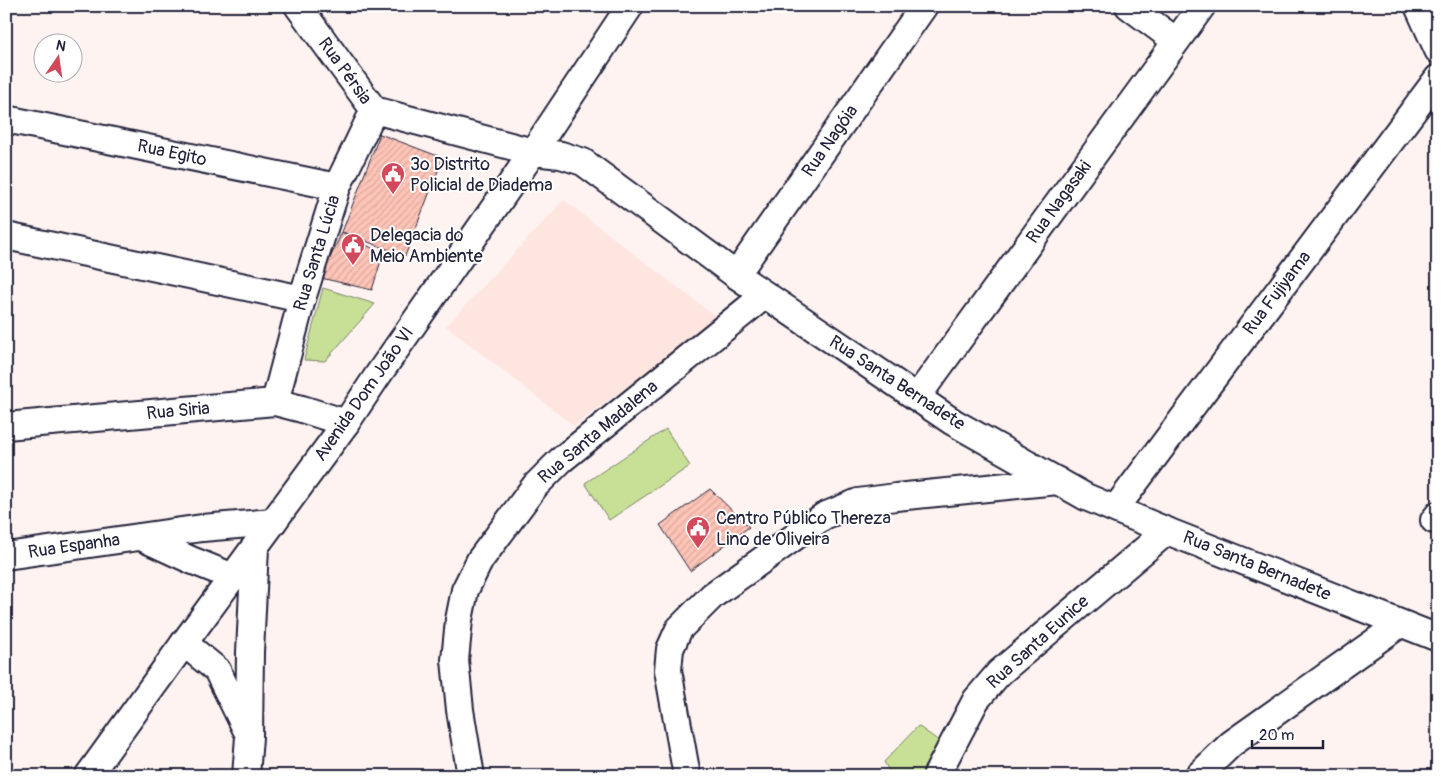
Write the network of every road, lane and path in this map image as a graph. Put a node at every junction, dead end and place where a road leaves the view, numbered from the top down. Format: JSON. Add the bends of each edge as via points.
{"nodes":[{"id":1,"x":298,"y":6,"type":"edge"},
{"id":2,"x":630,"y":6,"type":"edge"},
{"id":3,"x":924,"y":6,"type":"edge"},
{"id":4,"x":1129,"y":6,"type":"edge"},
{"id":5,"x":1202,"y":6,"type":"edge"},
{"id":6,"x":1418,"y":6,"type":"edge"},
{"id":7,"x":1176,"y":41,"type":"junction"},
{"id":8,"x":1438,"y":50,"type":"edge"},
{"id":9,"x":1438,"y":78,"type":"edge"},
{"id":10,"x":374,"y":110,"type":"junction"},
{"id":11,"x":6,"y":119,"type":"edge"},
{"id":12,"x":533,"y":152,"type":"junction"},
{"id":13,"x":337,"y":188,"type":"junction"},
{"id":14,"x":6,"y":236,"type":"edge"},
{"id":15,"x":736,"y":275,"type":"junction"},
{"id":16,"x":765,"y":295,"type":"junction"},
{"id":17,"x":302,"y":299,"type":"junction"},
{"id":18,"x":917,"y":397,"type":"junction"},
{"id":19,"x":275,"y":402,"type":"junction"},
{"id":20,"x":346,"y":423,"type":"junction"},
{"id":21,"x":6,"y":426,"type":"edge"},
{"id":22,"x":1058,"y":481,"type":"junction"},
{"id":23,"x":1116,"y":508,"type":"junction"},
{"id":24,"x":273,"y":522,"type":"junction"},
{"id":25,"x":1167,"y":531,"type":"junction"},
{"id":26,"x":141,"y":537,"type":"junction"},
{"id":27,"x":255,"y":548,"type":"junction"},
{"id":28,"x":6,"y":556,"type":"edge"},
{"id":29,"x":234,"y":577,"type":"junction"},
{"id":30,"x":1400,"y":624,"type":"junction"},
{"id":31,"x":1438,"y":638,"type":"edge"},
{"id":32,"x":250,"y":639,"type":"junction"},
{"id":33,"x":184,"y":643,"type":"junction"},
{"id":34,"x":217,"y":670,"type":"junction"},
{"id":35,"x":249,"y":737,"type":"junction"},
{"id":36,"x":88,"y":776,"type":"edge"},
{"id":37,"x":246,"y":776,"type":"edge"},
{"id":38,"x":471,"y":776,"type":"edge"},
{"id":39,"x":687,"y":776,"type":"edge"},
{"id":40,"x":936,"y":776,"type":"edge"},
{"id":41,"x":1198,"y":776,"type":"edge"}],
"edges":[{"from":1,"to":10,"type":"street","name":"Rua Pérsia"},
{"from":2,"to":12,"type":"street","name":"Avenida Dom João VI"},
{"from":3,"to":15,"type":"street","name":"Rua Nagóia"},
{"from":4,"to":7,"type":"street"},
{"from":5,"to":7,"type":"street","name":"Rua Nagasaki"},
{"from":6,"to":8,"type":"street"},
{"from":7,"to":18,"type":"street","name":"Rua Nagasaki"},
{"from":9,"to":23,"type":"street","name":"Rua Fujiyama"},
{"from":10,"to":12,"type":"street","name":"Rua Santa Bernadete"},
{"from":10,"to":13,"type":"street","name":"Rua Santa Lúcia"},
{"from":11,"to":13,"type":"street","name":"Rua Egito"},
{"from":12,"to":15,"type":"street","name":"Rua Santa Bernadete","via":[[561,154],[583,162]]},
{"from":12,"to":20,"type":"street","name":"Avenida Dom João VI"},
{"from":13,"to":17,"type":"street","name":"Rua Santa Lúcia"},
{"from":14,"to":17,"type":"street"},
{"from":15,"to":16,"type":"street","name":"Rua Santa Bernadete"},
{"from":16,"to":18,"type":"street","name":"Rua Santa Bernadete"},
{"from":16,"to":38,"type":"street","name":"Rua Santa Madalena","via":[[561,460],[535,486],[480,560],[465,590],[455,660]]},
{"from":17,"to":19,"type":"street","name":"Rua Santa Lúcia"},
{"from":18,"to":22,"type":"street","name":"Rua Santa Bernadete","via":[[953,422]]},
{"from":19,"to":20,"type":"street","name":"Rua Siria"},
{"from":19,"to":21,"type":"street","name":"Rua Siria"},
{"from":20,"to":24,"type":"street","name":"Avenida Dom João VI"},
{"from":22,"to":23,"type":"street","name":"Rua Santa Bernadete"},
{"from":22,"to":39,"type":"street","via":[[858,502],[824,516],[713,595],[679,628],[670,649],[668,670]]},
{"from":23,"to":25,"type":"street","name":"Rua Santa Bernadete"},
{"from":24,"to":26,"type":"street","name":"Rua Espanha"},
{"from":24,"to":27,"type":"street","name":"Avenida Dom João VI"},
{"from":25,"to":30,"type":"street","name":"Rua Santa Bernadete"},
{"from":25,"to":40,"type":"street","name":"Rua Santa Eunice","via":[[999,672],[976,700]]},
{"from":26,"to":28,"type":"street","name":"Rua Espanha"},
{"from":26,"to":29,"type":"street","name":"Rua Espanha"},
{"from":27,"to":29,"type":"street","name":"Avenida Dom João VI"},
{"from":27,"to":32,"type":"street"},
{"from":29,"to":33,"type":"street","name":"Avenida Dom João VI"},
{"from":30,"to":31,"type":"street","name":"Rua Santa Bernadete"},
{"from":30,"to":41,"type":"street","via":[[1231,744]]},
{"from":32,"to":34,"type":"street","via":[[230,662]]},
{"from":32,"to":35,"type":"street"},
{"from":33,"to":34,"type":"street"},
{"from":33,"to":36,"type":"street","name":"Avenida Dom João VI"},
{"from":34,"to":35,"type":"street"},
{"from":35,"to":37,"type":"street"}]}
